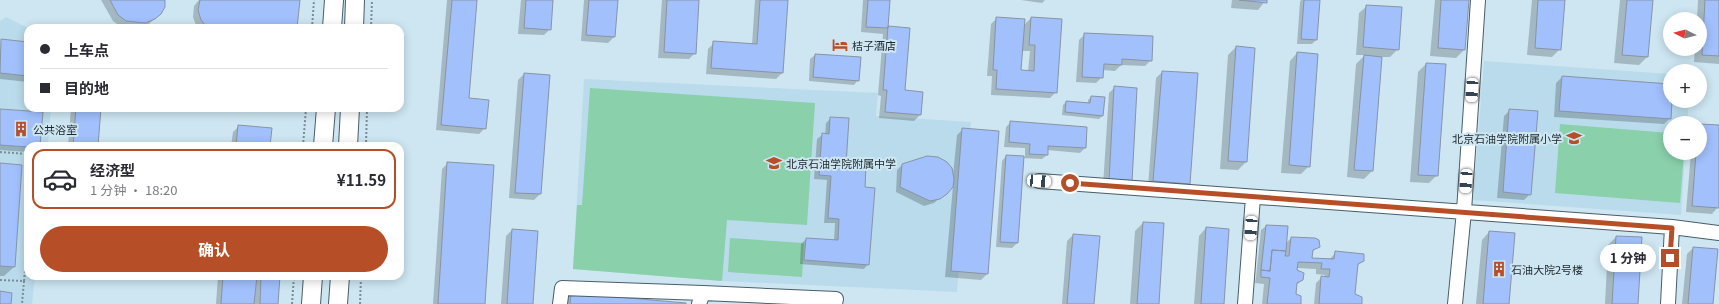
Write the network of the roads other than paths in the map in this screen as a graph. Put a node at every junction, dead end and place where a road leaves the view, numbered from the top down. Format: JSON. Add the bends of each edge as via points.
{"nodes":[{"id":1,"x":334,"y":0,"type":"edge"},
{"id":2,"x":356,"y":0,"type":"edge"},
{"id":3,"x":1478,"y":0,"type":"edge"},
{"id":4,"x":332,"y":24,"type":"edge"},
{"id":5,"x":354,"y":24,"type":"edge"},
{"id":6,"x":326,"y":112,"type":"edge"},
{"id":7,"x":350,"y":112,"type":"edge"},
{"id":8,"x":323,"y":142,"type":"edge"},
{"id":9,"x":348,"y":142,"type":"edge"},
{"id":10,"x":1039,"y":181,"type":"dead end"},
{"id":11,"x":1253,"y":197,"type":"junction"},
{"id":12,"x":1464,"y":211,"type":"junction"},
{"id":13,"x":1672,"y":228,"type":"junction"},
{"id":14,"x":1719,"y":233,"type":"edge"},
{"id":15,"x":313,"y":280,"type":"edge"},
{"id":16,"x":340,"y":280,"type":"edge"},
{"id":17,"x":701,"y":299,"type":"edge"},
{"id":18,"x":311,"y":304,"type":"edge"},
{"id":19,"x":338,"y":304,"type":"edge"},
{"id":20,"x":560,"y":304,"type":"edge"},
{"id":21,"x":835,"y":304,"type":"edge"},
{"id":22,"x":1245,"y":304,"type":"edge"},
{"id":23,"x":1455,"y":304,"type":"edge"},
{"id":24,"x":1668,"y":304,"type":"edge"}],
"edges":[{"from":1,"to":4,"type":"main road"},
{"from":2,"to":5,"type":"main road"},
{"from":3,"to":12,"type":"street"},
{"from":6,"to":8,"type":"main road"},
{"from":7,"to":9,"type":"main road"},
{"from":10,"to":11,"type":"street"},
{"from":11,"to":12,"type":"street"},
{"from":11,"to":22,"type":"street"},
{"from":12,"to":13,"type":"street"},
{"from":12,"to":23,"type":"street"},
{"from":13,"to":14,"type":"street"},
{"from":13,"to":24,"type":"street"},
{"from":15,"to":18,"type":"main road"},
{"from":16,"to":19,"type":"main road"},
{"from":17,"to":20,"type":"street","via":[[562,288]]},
{"from":17,"to":21,"type":"street","via":[[836,299]]}]}
